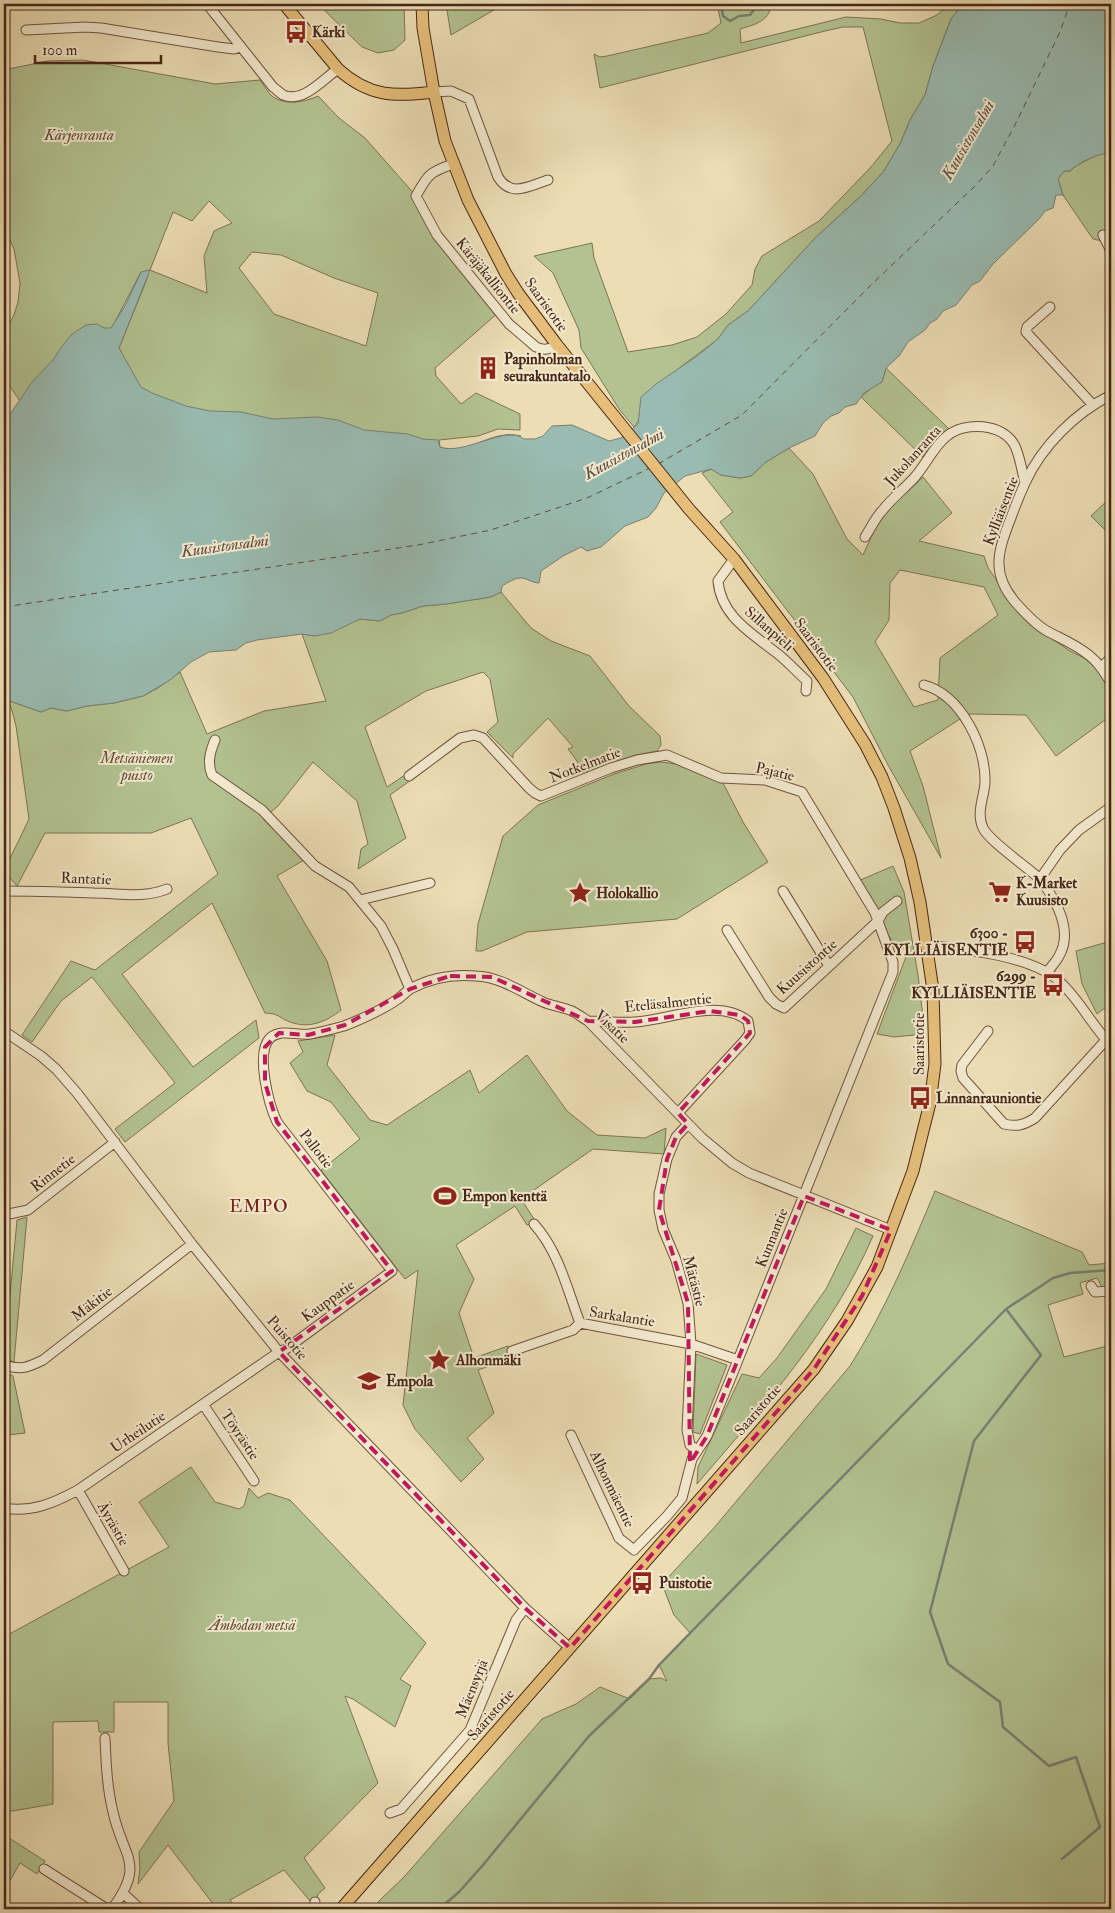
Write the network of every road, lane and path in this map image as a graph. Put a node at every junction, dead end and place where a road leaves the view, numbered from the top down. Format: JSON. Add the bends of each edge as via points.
{"nodes":[{"id":1,"x":207,"y":4,"type":"edge"},
{"id":2,"x":284,"y":4,"type":"edge"},
{"id":3,"x":422,"y":4,"type":"edge"},
{"id":4,"x":26,"y":30,"type":"dead end"},
{"id":5,"x":240,"y":47,"type":"junction"},
{"id":6,"x":338,"y":68,"type":"junction"},
{"id":7,"x":434,"y":92,"type":"junction"},
{"id":8,"x":453,"y":164,"type":"junction"},
{"id":9,"x":548,"y":180,"type":"dead end"},
{"id":10,"x":1103,"y":235,"type":"dead end"},
{"id":11,"x":1111,"y":250,"type":"edge"},
{"id":12,"x":1050,"y":307,"type":"dead end"},
{"id":13,"x":557,"y":345,"type":"junction"},
{"id":14,"x":1111,"y":395,"type":"edge"},
{"id":15,"x":1092,"y":405,"type":"junction"},
{"id":16,"x":1025,"y":482,"type":"junction"},
{"id":17,"x":865,"y":537,"type":"dead end"},
{"id":18,"x":734,"y":559,"type":"junction"},
{"id":19,"x":1111,"y":658,"type":"edge"},
{"id":20,"x":1101,"y":667,"type":"junction"},
{"id":21,"x":1111,"y":683,"type":"edge"},
{"id":22,"x":924,"y":685,"type":"dead end"},
{"id":23,"x":806,"y":691,"type":"dead end"},
{"id":24,"x":215,"y":740,"type":"dead end"},
{"id":25,"x":658,"y":756,"type":"joint"},
{"id":26,"x":409,"y":776,"type":"dead end"},
{"id":27,"x":1111,"y":806,"type":"edge"},
{"id":28,"x":1040,"y":879,"type":"junction"},
{"id":29,"x":430,"y":883,"type":"dead end"},
{"id":30,"x":167,"y":888,"type":"dead end"},
{"id":31,"x":4,"y":891,"type":"edge"},
{"id":32,"x":783,"y":891,"type":"dead end"},
{"id":33,"x":360,"y":900,"type":"junction"},
{"id":34,"x":898,"y":901,"type":"dead end"},
{"id":35,"x":878,"y":921,"type":"junction"},
{"id":36,"x":727,"y":930,"type":"dead end"},
{"id":37,"x":928,"y":945,"type":"junction"},
{"id":38,"x":829,"y":966,"type":"junction"},
{"id":39,"x":1047,"y":972,"type":"junction"},
{"id":40,"x":410,"y":989,"type":"junction"},
{"id":41,"x":588,"y":1021,"type":"junction"},
{"id":42,"x":988,"y":1031,"type":"dead end"},
{"id":43,"x":4,"y":1032,"type":"edge"},
{"id":44,"x":279,"y":1033,"type":"joint"},
{"id":45,"x":1109,"y":1043,"type":"edge"},
{"id":46,"x":678,"y":1113,"type":"junction"},
{"id":47,"x":688,"y":1124,"type":"junction"},
{"id":48,"x":115,"y":1142,"type":"junction"},
{"id":49,"x":804,"y":1196,"type":"junction"},
{"id":50,"x":4,"y":1214,"type":"edge"},
{"id":51,"x":534,"y":1224,"type":"dead end"},
{"id":52,"x":891,"y":1230,"type":"junction"},
{"id":53,"x":192,"y":1244,"type":"junction"},
{"id":54,"x":392,"y":1270,"type":"joint"},
{"id":55,"x":1091,"y":1286,"type":"dead end"},
{"id":56,"x":1111,"y":1291,"type":"edge"},
{"id":57,"x":580,"y":1324,"type":"junction"},
{"id":58,"x":691,"y":1344,"type":"junction"},
{"id":59,"x":512,"y":1351,"type":"dead end"},
{"id":60,"x":279,"y":1352,"type":"junction"},
{"id":61,"x":738,"y":1360,"type":"junction"},
{"id":62,"x":4,"y":1365,"type":"edge"},
{"id":63,"x":203,"y":1404,"type":"junction"},
{"id":64,"x":571,"y":1436,"type":"dead end"},
{"id":65,"x":697,"y":1450,"type":"junction"},
{"id":66,"x":254,"y":1481,"type":"dead end"},
{"id":67,"x":78,"y":1490,"type":"junction"},
{"id":68,"x":4,"y":1508,"type":"edge"},
{"id":69,"x":634,"y":1550,"type":"joint"},
{"id":70,"x":124,"y":1571,"type":"dead end"},
{"id":71,"x":525,"y":1608,"type":"junction"},
{"id":72,"x":570,"y":1648,"type":"junction"},
{"id":73,"x":105,"y":1738,"type":"dead end"},
{"id":74,"x":390,"y":1813,"type":"dead end"},
{"id":75,"x":44,"y":1869,"type":"dead end"},
{"id":76,"x":123,"y":1893,"type":"junction"},
{"id":77,"x":107,"y":1909,"type":"edge"},
{"id":78,"x":112,"y":1909,"type":"edge"},
{"id":79,"x":140,"y":1909,"type":"edge"},
{"id":80,"x":341,"y":1909,"type":"edge"}],
"edges":[{"from":1,"to":5,"type":"street"},
{"from":2,"to":6,"type":"main road"},
{"from":3,"to":7,"type":"main road","name":"Saaristotie"},
{"from":4,"to":5,"type":"street","via":[[108,28],[218,47]]},
{"from":5,"to":6,"type":"street","via":[[283,95],[304,93]]},
{"from":6,"to":7,"type":"main road","via":[[376,93],[396,96]]},
{"from":7,"to":8,"type":"main road","name":"Saaristotie"},
{"from":7,"to":9,"type":"street","via":[[451,91],[469,99],[503,185],[522,189]]},
{"from":8,"to":13,"type":"main road","name":"Saaristotie","via":[[506,274]]},
{"from":8,"to":13,"type":"street","name":"Käräjäkalliontie","via":[[433,172],[416,196],[437,235],[509,324],[542,350]]},
{"from":10,"to":11,"type":"street"},
{"from":12,"to":15,"type":"street","via":[[1026,332]]},
{"from":13,"to":18,"type":"main road","name":"Saaristotie","via":[[689,509]]},
{"from":14,"to":15,"type":"street","name":"Kylliäisentie"},
{"from":15,"to":16,"type":"street","name":"Kylliäisentie","via":[[1049,445]]},
{"from":16,"to":17,"type":"street","name":"Jukolanranta","via":[[1014,445],[1007,437],[986,427],[959,428],[947,436],[914,478],[881,511]]},
{"from":16,"to":20,"type":"street","name":"Kylliäisentie","via":[[1001,543],[998,556],[1002,580],[1016,603],[1035,622],[1077,646]]},
{"from":18,"to":23,"type":"street","name":"Sillanpieli","via":[[718,582],[728,610],[737,623],[807,681]]},
{"from":18,"to":37,"type":"main road","name":"Saaristotie","via":[[823,678],[869,752],[894,808],[910,858]]},
{"from":19,"to":20,"type":"street"},
{"from":20,"to":21,"type":"street","name":"Kylliäisentie"},
{"from":22,"to":28,"type":"street","via":[[957,706],[974,735],[984,772],[980,816],[984,830]]},
{"from":24,"to":33,"type":"street","via":[[209,767],[212,775],[262,810],[315,866],[350,887]]},
{"from":25,"to":26,"type":"street","name":"Notkelmatie","via":[[610,768],[542,796],[529,788],[483,738],[467,735]]},
{"from":25,"to":35,"type":"street","name":"Pajatie","via":[[667,754],[721,778],[765,780],[802,792]]},
{"from":27,"to":28,"type":"street","via":[[1079,830]]},
{"from":28,"to":39,"type":"street","via":[[1055,901],[1064,938],[1059,956]]},
{"from":29,"to":33,"type":"street"},
{"from":30,"to":31,"type":"street","name":"Rantatie","via":[[144,896]]},
{"from":32,"to":38,"type":"street"},
{"from":33,"to":40,"type":"street","via":[[381,926]]},
{"from":34,"to":35,"type":"street","name":"Kuusistontie","via":[[883,912]]},
{"from":35,"to":38,"type":"street","name":"Kuusistontie"},
{"from":35,"to":49,"type":"street","name":"Kunnantie","via":[[893,962],[893,972]]},
{"from":36,"to":38,"type":"street","name":"Kuusistontie","via":[[769,997],[784,1008]]},
{"from":37,"to":39,"type":"street","via":[[1030,963]]},
{"from":37,"to":52,"type":"main road","name":"Saaristotie","via":[[935,1028],[934,1079],[913,1172]]},
{"from":39,"to":45,"type":"street","via":[[1069,990]]},
{"from":40,"to":41,"type":"street","name":"Visatie","via":[[450,976],[492,977]]},
{"from":40,"to":44,"type":"street","name":"Visatie","via":[[384,1007],[345,1025],[308,1035]]},
{"from":41,"to":46,"type":"street","name":"Visatie"},
{"from":41,"to":46,"type":"street","name":"Eteläsalmentie","via":[[635,1022],[727,1011],[748,1022],[750,1033],[745,1040]]},
{"from":42,"to":45,"type":"street","via":[[962,1065],[963,1078],[1004,1124],[1011,1126],[1026,1124],[1035,1118]]},
{"from":43,"to":48,"type":"street","name":"Puistotie","via":[[56,1069]]},
{"from":44,"to":54,"type":"street","name":"Pallotie","via":[[269,1038],[264,1065],[270,1106],[277,1122]]},
{"from":46,"to":47,"type":"street","name":"Visatie"},
{"from":47,"to":49,"type":"street","name":"Visatie","via":[[732,1163]]},
{"from":47,"to":58,"type":"street","name":"Mätästie","via":[[676,1137],[667,1159],[659,1210],[683,1281]]},
{"from":48,"to":50,"type":"street","name":"Rinnetie","via":[[28,1210]]},
{"from":48,"to":53,"type":"street","name":"Puistotie"},
{"from":49,"to":52,"type":"street","name":"Visatie"},
{"from":49,"to":61,"type":"street","name":"Kunnantie"},
{"from":51,"to":57,"type":"street","name":"Sarkalantie","via":[[558,1261]]},
{"from":52,"to":72,"type":"main road","name":"Saaristotie","via":[[862,1296],[814,1369]]},
{"from":53,"to":60,"type":"street","name":"Puistotie"},
{"from":53,"to":62,"type":"street","name":"Mäkitie","via":[[43,1360],[26,1368]]},
{"from":54,"to":60,"type":"street","name":"Kauppatie"},
{"from":55,"to":56,"type":"street","via":[[1098,1293]]},
{"from":57,"to":58,"type":"street","name":"Sarkalantie"},
{"from":57,"to":59,"type":"street","via":[[572,1330]]},
{"from":58,"to":61,"type":"street","name":"Sarkalantie"},
{"from":58,"to":65,"type":"street","name":"Mätästie","via":[[687,1430],[690,1445]]},
{"from":60,"to":63,"type":"street","name":"Urheilutie"},
{"from":60,"to":71,"type":"street","name":"Puistotie"},
{"from":61,"to":65,"type":"street","name":"Kunnantie","via":[[707,1436]]},
{"from":63,"to":66,"type":"street","name":"Töyrästie"},
{"from":63,"to":67,"type":"street","name":"Urheilutie"},
{"from":64,"to":69,"type":"street","name":"Alhonmäentie","via":[[619,1538]]},
{"from":65,"to":69,"type":"street","name":"Kunnantie","via":[[682,1498]]},
{"from":67,"to":68,"type":"street","name":"Urheilutie","via":[[46,1506]]},
{"from":67,"to":70,"type":"street","name":"Äyrästie"},
{"from":71,"to":72,"type":"street","name":"Puistotie"},
{"from":71,"to":74,"type":"street","name":"Mäensyrjä","via":[[516,1620],[470,1730],[401,1809]]},
{"from":72,"to":80,"type":"main road","name":"Saaristotie"},
{"from":73,"to":76,"type":"street","via":[[112,1810],[130,1864]]},
{"from":75,"to":77,"type":"street"},
{"from":76,"to":78,"type":"street"},
{"from":76,"to":79,"type":"street"}]}
